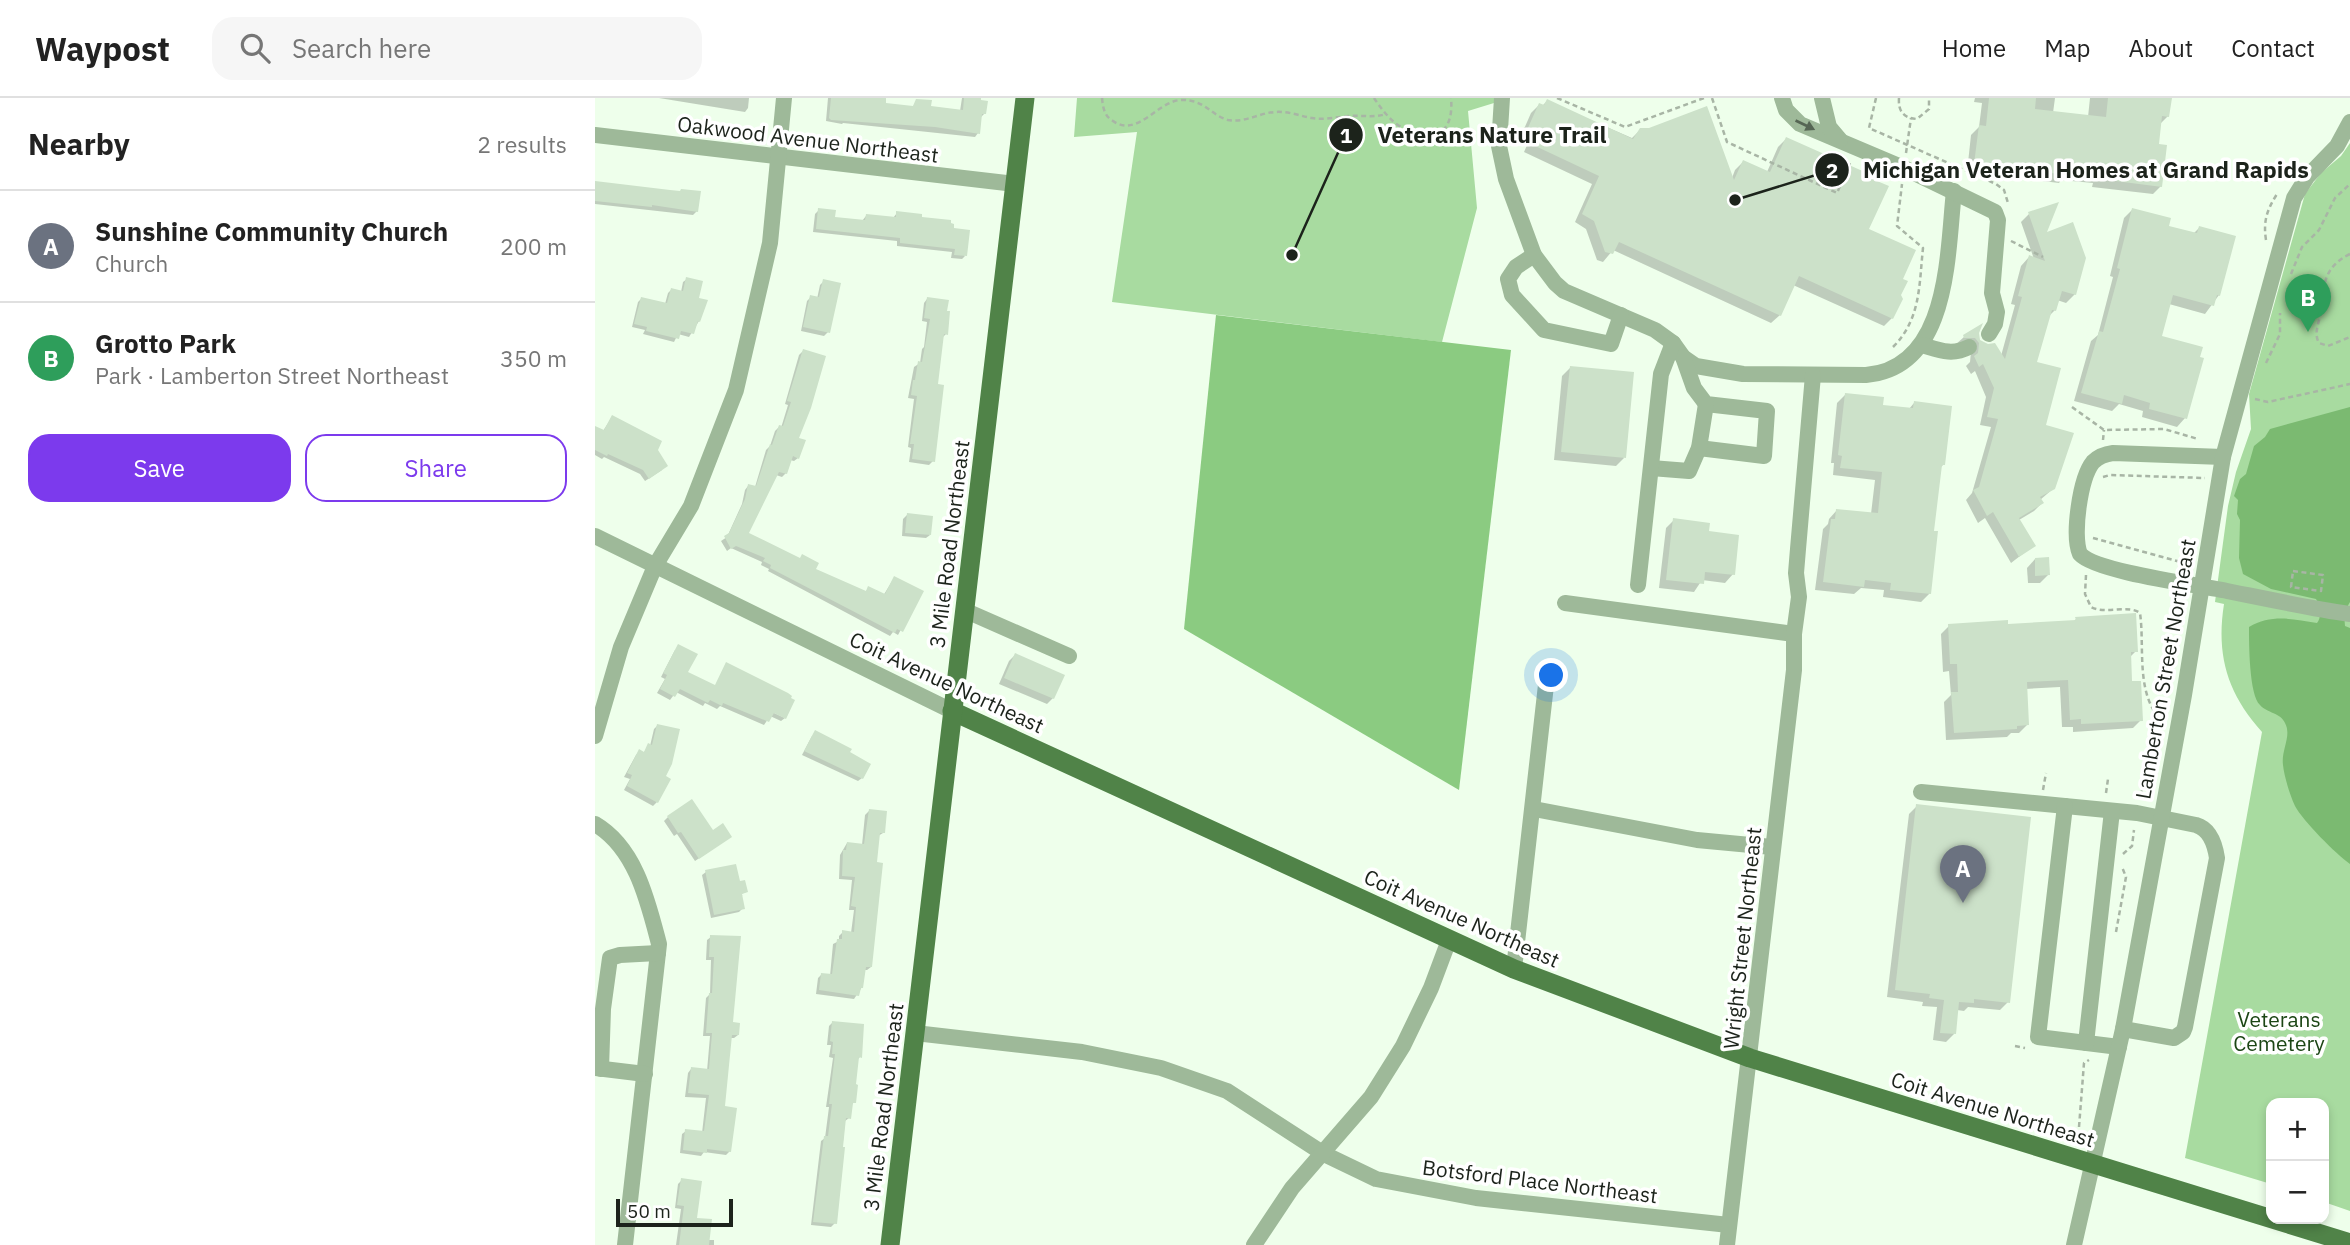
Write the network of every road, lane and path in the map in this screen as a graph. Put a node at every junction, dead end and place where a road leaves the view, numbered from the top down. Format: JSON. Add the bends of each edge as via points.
{"nodes":[{"id":1,"x":784,"y":98,"type":"edge"},
{"id":2,"x":1025,"y":98,"type":"edge"},
{"id":3,"x":1102,"y":98,"type":"edge"},
{"id":4,"x":1374,"y":98,"type":"edge"},
{"id":5,"x":1451,"y":98,"type":"edge"},
{"id":6,"x":1502,"y":98,"type":"edge"},
{"id":7,"x":1557,"y":98,"type":"edge"},
{"id":8,"x":1704,"y":98,"type":"edge"},
{"id":9,"x":1712,"y":98,"type":"edge"},
{"id":10,"x":1782,"y":98,"type":"edge"},
{"id":11,"x":1822,"y":98,"type":"edge"},
{"id":12,"x":1899,"y":98,"type":"edge"},
{"id":13,"x":1929,"y":98,"type":"edge"},
{"id":14,"x":1386,"y":114,"type":"junction"},
{"id":15,"x":1911,"y":118,"type":"junction"},
{"id":16,"x":2350,"y":122,"type":"edge"},
{"id":17,"x":595,"y":135,"type":"edge"},
{"id":18,"x":1840,"y":140,"type":"junction"},
{"id":19,"x":778,"y":157,"type":"junction"},
{"id":20,"x":1851,"y":162,"type":"dead end"},
{"id":21,"x":1904,"y":168,"type":"junction"},
{"id":22,"x":1015,"y":184,"type":"junction"},
{"id":23,"x":2350,"y":184,"type":"edge"},
{"id":24,"x":1954,"y":191,"type":"junction"},
{"id":25,"x":1997,"y":234,"type":"junction"},
{"id":26,"x":2350,"y":254,"type":"edge"},
{"id":27,"x":1534,"y":255,"type":"junction"},
{"id":28,"x":2043,"y":257,"type":"dead end"},
{"id":29,"x":2289,"y":278,"type":"dead end"},
{"id":30,"x":2280,"y":310,"type":"dead end"},
{"id":31,"x":1621,"y":315,"type":"junction"},
{"id":32,"x":1989,"y":334,"type":"dead end"},
{"id":33,"x":2350,"y":337,"type":"edge"},
{"id":34,"x":1674,"y":343,"type":"junction"},
{"id":35,"x":1922,"y":345,"type":"junction"},
{"id":36,"x":1893,"y":347,"type":"dead end"},
{"id":37,"x":1969,"y":347,"type":"dead end"},
{"id":38,"x":1683,"y":357,"type":"junction"},
{"id":39,"x":2267,"y":363,"type":"dead end"},
{"id":40,"x":1813,"y":375,"type":"junction"},
{"id":41,"x":2350,"y":384,"type":"edge"},
{"id":42,"x":2238,"y":395,"type":"junction"},
{"id":43,"x":1706,"y":404,"type":"junction"},
{"id":44,"x":2072,"y":407,"type":"dead end"},
{"id":45,"x":2199,"y":439,"type":"dead end"},
{"id":46,"x":1699,"y":448,"type":"junction"},
{"id":47,"x":2223,"y":457,"type":"junction"},
{"id":48,"x":1651,"y":468,"type":"junction"},
{"id":49,"x":2204,"y":478,"type":"dead end"},
{"id":50,"x":2098,"y":480,"type":"dead end"},
{"id":51,"x":595,"y":536,"type":"edge"},
{"id":52,"x":2090,"y":538,"type":"dead end"},
{"id":53,"x":2191,"y":565,"type":"dead end"},
{"id":54,"x":655,"y":566,"type":"junction"},
{"id":55,"x":1638,"y":585,"type":"dead end"},
{"id":56,"x":2200,"y":586,"type":"junction"},
{"id":57,"x":2291,"y":587,"type":"joint"},
{"id":58,"x":1565,"y":603,"type":"dead end"},
{"id":59,"x":964,"y":610,"type":"junction"},
{"id":60,"x":2349,"y":613,"type":"edge"},
{"id":61,"x":1794,"y":635,"type":"junction"},
{"id":62,"x":1069,"y":656,"type":"dead end"},
{"id":63,"x":1546,"y":685,"type":"dead end"},
{"id":64,"x":952,"y":711,"type":"junction"},
{"id":65,"x":595,"y":736,"type":"edge"},
{"id":66,"x":1921,"y":792,"type":"dead end"},
{"id":67,"x":2065,"y":806,"type":"junction"},
{"id":68,"x":1534,"y":809,"type":"junction"},
{"id":69,"x":2112,"y":811,"type":"junction"},
{"id":70,"x":2160,"y":817,"type":"junction"},
{"id":71,"x":595,"y":824,"type":"edge"},
{"id":72,"x":1772,"y":847,"type":"junction"},
{"id":73,"x":1449,"y":940,"type":"junction"},
{"id":74,"x":658,"y":953,"type":"junction"},
{"id":75,"x":1514,"y":969,"type":"junction"},
{"id":76,"x":2123,"y":1029,"type":"junction"},
{"id":77,"x":915,"y":1033,"type":"junction"},
{"id":78,"x":2087,"y":1043,"type":"junction"},
{"id":79,"x":2119,"y":1047,"type":"junction"},
{"id":80,"x":1750,"y":1058,"type":"junction"},
{"id":81,"x":598,"y":1069,"type":"edge"},
{"id":82,"x":645,"y":1074,"type":"junction"},
{"id":83,"x":2081,"y":1116,"type":"dead end"},
{"id":84,"x":2079,"y":1127,"type":"dead end"},
{"id":85,"x":1324,"y":1154,"type":"junction"},
{"id":86,"x":2091,"y":1164,"type":"junction"},
{"id":87,"x":1729,"y":1225,"type":"junction"},
{"id":88,"x":2350,"y":1243,"type":"edge"},
{"id":89,"x":625,"y":1245,"type":"edge"},
{"id":90,"x":890,"y":1245,"type":"edge"},
{"id":91,"x":1254,"y":1245,"type":"edge"},
{"id":92,"x":1727,"y":1245,"type":"edge"},
{"id":93,"x":2074,"y":1245,"type":"edge"}],
"edges":[{"from":1,"to":19,"type":"street"},
{"from":2,"to":22,"type":"main road","name":"3 Mile Road Northeast"},
{"from":3,"to":14,"type":"path","via":[[1105,114],[1124,125],[1180,100],[1198,102],[1221,117],[1236,120],[1278,112],[1319,119]]},
{"from":4,"to":14,"type":"path"},
{"from":5,"to":14,"type":"path","via":[[1450,122],[1437,135],[1411,132]]},
{"from":6,"to":27,"type":"street","via":[[1500,155]]},
{"from":7,"to":8,"type":"path","via":[[1625,127]]},
{"from":9,"to":20,"type":"path","via":[[1727,142],[1837,193]]},
{"from":10,"to":18,"type":"street","one_way":true,"via":[[1795,121]]},
{"from":11,"to":18,"type":"street","via":[[1826,120]]},
{"from":12,"to":15,"type":"path","via":[[1901,113]]},
{"from":13,"to":15,"type":"path","via":[[1924,116]]},
{"from":15,"to":21,"type":"path"},
{"from":16,"to":42,"type":"street","name":"Lamberton Street Northeast","via":[[2337,146],[2294,198]]},
{"from":17,"to":19,"type":"street","name":"Oakwood Avenue Northeast"},
{"from":18,"to":21,"type":"street"},
{"from":19,"to":22,"type":"street","name":"Oakwood Avenue Northeast"},
{"from":19,"to":54,"type":"street","via":[[770,243],[736,390],[691,506]]},
{"from":21,"to":24,"type":"street"},
{"from":21,"to":36,"type":"path","via":[[1897,226],[1923,248],[1910,325]]},
{"from":22,"to":59,"type":"main road","name":"3 Mile Road Northeast"},
{"from":23,"to":29,"type":"path","via":[[2302,247]]},
{"from":24,"to":25,"type":"street","via":[[1995,212]]},
{"from":24,"to":35,"type":"street","via":[[1943,292]]},
{"from":25,"to":28,"type":"path"},
{"from":25,"to":32,"type":"street","via":[[1992,293],[1997,312]]},
{"from":26,"to":33,"type":"path","via":[[2335,264],[2324,282],[2316,334],[2319,343],[2328,346]]},
{"from":27,"to":31,"type":"street","via":[[1564,291]]},
{"from":27,"to":31,"type":"street","via":[[1508,279],[1512,295],[1544,330],[1611,344]]},
{"from":30,"to":39,"type":"path","via":[[2280,334]]},
{"from":31,"to":34,"type":"street"},
{"from":34,"to":38,"type":"street"},
{"from":34,"to":48,"type":"street","via":[[1661,374]]},
{"from":35,"to":37,"type":"street","via":[[1947,352]]},
{"from":35,"to":40,"type":"street","via":[[1886,372]]},
{"from":38,"to":40,"type":"street","via":[[1696,366],[1719,371]]},
{"from":38,"to":43,"type":"street","via":[[1694,388]]},
{"from":40,"to":61,"type":"street","name":"Wright Street Northeast"},
{"from":41,"to":42,"type":"path","via":[[2268,402]]},
{"from":42,"to":47,"type":"street","name":"Lamberton Street Northeast"},
{"from":43,"to":46,"type":"street"},
{"from":43,"to":46,"type":"street","via":[[1767,411],[1764,456]]},
{"from":44,"to":45,"type":"path","via":[[2104,430],[2164,429]]},
{"from":46,"to":48,"type":"street","via":[[1689,471]]},
{"from":47,"to":56,"type":"street","name":"Lamberton Street Northeast"},
{"from":47,"to":56,"type":"street","via":[[2106,454],[2092,464],[2082,495],[2077,540],[2083,558]]},
{"from":48,"to":55,"type":"street"},
{"from":49,"to":50,"type":"path","via":[[2110,475]]},
{"from":51,"to":54,"type":"street","name":"Coit Avenue Northeast"},
{"from":52,"to":53,"type":"path"},
{"from":54,"to":64,"type":"street","name":"Coit Avenue Northeast"},
{"from":54,"to":65,"type":"street","via":[[621,647]]},
{"from":56,"to":60,"type":"street"},
{"from":56,"to":70,"type":"street","name":"Lamberton Street Northeast"},
{"from":57,"to":57,"type":"path","via":[[2293,571],[2323,575],[2321,591]]},
{"from":58,"to":61,"type":"street"},
{"from":59,"to":62,"type":"street"},
{"from":59,"to":64,"type":"main road","name":"3 Mile Road Northeast"},
{"from":61,"to":72,"type":"street","name":"Wright Street Northeast","via":[[1794,670]]},
{"from":63,"to":68,"type":"street"},
{"from":64,"to":73,"type":"main road","name":"Coit Avenue Northeast"},
{"from":64,"to":77,"type":"main road","name":"3 Mile Road Northeast"},
{"from":66,"to":67,"type":"street"},
{"from":67,"to":69,"type":"street"},
{"from":67,"to":78,"type":"street","via":[[2038,1037]]},
{"from":68,"to":72,"type":"street","via":[[1697,840]]},
{"from":68,"to":75,"type":"street"},
{"from":69,"to":70,"type":"street"},
{"from":69,"to":78,"type":"street"},
{"from":70,"to":76,"type":"street","name":"Lamberton Street Northeast"},
{"from":70,"to":76,"type":"street","via":[[2205,828],[2216,865],[2183,1032],[2170,1038]]},
{"from":71,"to":74,"type":"street","via":[[606,830],[636,869]]},
{"from":72,"to":80,"type":"street","name":"Wright Street Northeast"},
{"from":73,"to":75,"type":"main road","name":"Coit Avenue Northeast"},
{"from":73,"to":85,"type":"street","via":[[1403,1046],[1371,1097]]},
{"from":74,"to":81,"type":"street","via":[[610,958]]},
{"from":74,"to":82,"type":"street"},
{"from":75,"to":80,"type":"main road","name":"Coit Avenue Northeast"},
{"from":76,"to":79,"type":"street","name":"Lamberton Street Northeast"},
{"from":77,"to":85,"type":"street","name":"Botsford Place Northeast","via":[[1082,1052],[1161,1068],[1227,1091]]},
{"from":77,"to":90,"type":"main road","name":"3 Mile Road Northeast"},
{"from":78,"to":79,"type":"street"},
{"from":79,"to":86,"type":"street","name":"Lamberton Street Northeast"},
{"from":80,"to":86,"type":"main road","name":"Coit Avenue Northeast"},
{"from":80,"to":87,"type":"street","name":"Wright Street Northeast"},
{"from":81,"to":82,"type":"street"},
{"from":82,"to":89,"type":"street"},
{"from":83,"to":84,"type":"path"},
{"from":85,"to":87,"type":"street","name":"Botsford Place Northeast","via":[[1377,1179],[1476,1198]]},
{"from":85,"to":91,"type":"street","via":[[1292,1188]]},
{"from":86,"to":88,"type":"main road","name":"Coit Avenue Northeast"},
{"from":86,"to":93,"type":"street","name":"Lamberton Street Northeast"},
{"from":87,"to":92,"type":"street","name":"Wright Street Northeast"}]}
